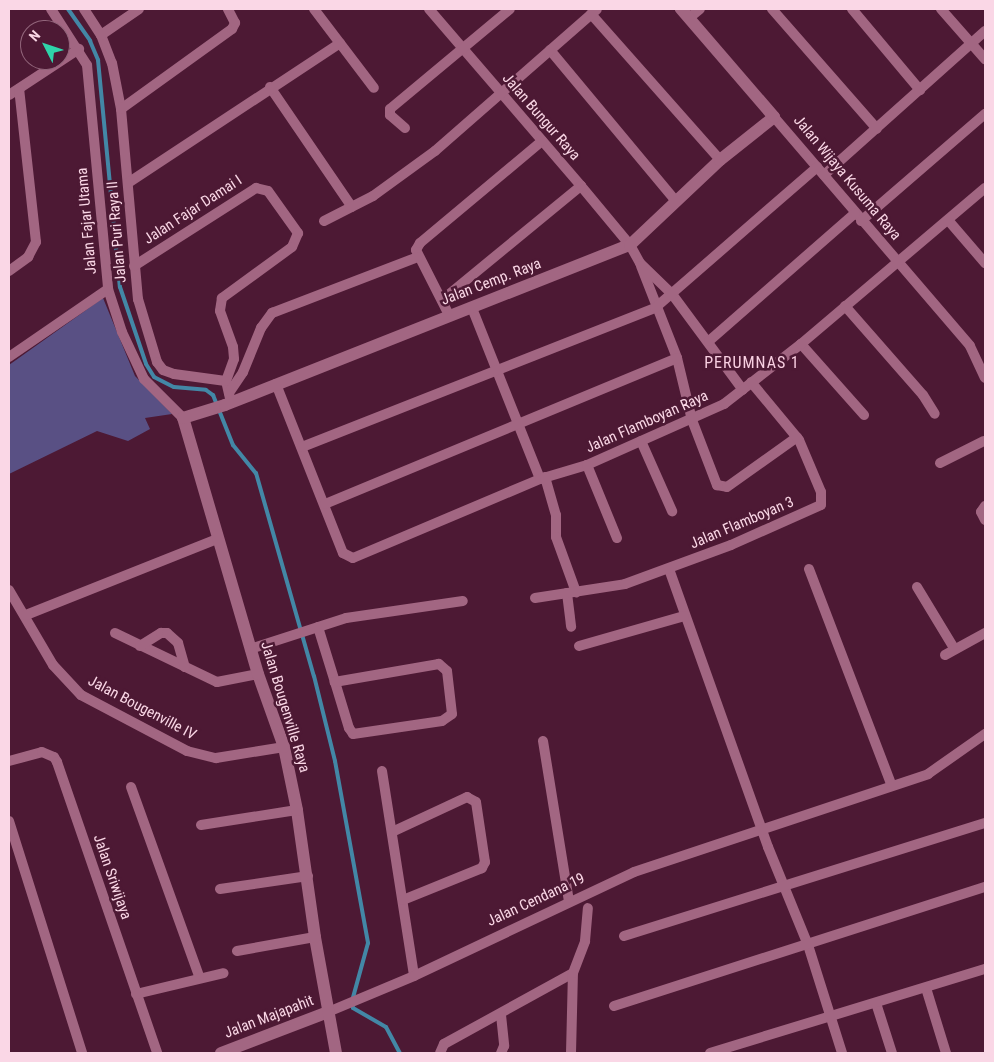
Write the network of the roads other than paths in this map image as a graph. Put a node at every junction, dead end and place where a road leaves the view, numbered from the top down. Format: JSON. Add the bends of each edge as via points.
{"nodes":[{"id":1,"x":51,"y":9,"type":"edge"},
{"id":2,"x":84,"y":9,"type":"edge"},
{"id":3,"x":139,"y":9,"type":"edge"},
{"id":4,"x":228,"y":9,"type":"edge"},
{"id":5,"x":314,"y":9,"type":"edge"},
{"id":6,"x":429,"y":9,"type":"edge"},
{"id":7,"x":510,"y":9,"type":"edge"},
{"id":8,"x":700,"y":9,"type":"edge"},
{"id":9,"x":772,"y":9,"type":"edge"},
{"id":10,"x":852,"y":9,"type":"edge"},
{"id":11,"x":941,"y":9,"type":"edge"},
{"id":12,"x":594,"y":11,"type":"edge"},
{"id":13,"x":685,"y":13,"type":"edge"},
{"id":14,"x":985,"y":31,"type":"edge"},
{"id":15,"x":101,"y":35,"type":"junction"},
{"id":16,"x":340,"y":43,"type":"junction"},
{"id":17,"x":971,"y":44,"type":"junction"},
{"id":18,"x":464,"y":48,"type":"junction"},
{"id":19,"x":79,"y":49,"type":"junction"},
{"id":20,"x":550,"y":50,"type":"junction"},
{"id":21,"x":985,"y":59,"type":"edge"},
{"id":22,"x":270,"y":87,"type":"junction"},
{"id":23,"x":374,"y":88,"type":"dead end"},
{"id":24,"x":19,"y":89,"type":"junction"},
{"id":25,"x":920,"y":90,"type":"junction"},
{"id":26,"x":501,"y":93,"type":"junction"},
{"id":27,"x":9,"y":96,"type":"edge"},
{"id":28,"x":121,"y":109,"type":"junction"},
{"id":29,"x":985,"y":114,"type":"edge"},
{"id":30,"x":774,"y":117,"type":"junction"},
{"id":31,"x":405,"y":128,"type":"dead end"},
{"id":32,"x":877,"y":129,"type":"junction"},
{"id":33,"x":542,"y":141,"type":"junction"},
{"id":34,"x":720,"y":160,"type":"junction"},
{"id":35,"x":817,"y":167,"type":"junction"},
{"id":36,"x":824,"y":175,"type":"junction"},
{"id":37,"x":128,"y":183,"type":"junction"},
{"id":38,"x":581,"y":186,"type":"junction"},
{"id":39,"x":985,"y":188,"type":"edge"},
{"id":40,"x":676,"y":200,"type":"junction"},
{"id":41,"x":352,"y":207,"type":"junction"},
{"id":42,"x":858,"y":217,"type":"junction"},
{"id":43,"x":948,"y":220,"type":"junction"},
{"id":44,"x":324,"y":221,"type":"dead end"},
{"id":45,"x":630,"y":245,"type":"junction"},
{"id":46,"x":418,"y":257,"type":"junction"},
{"id":47,"x":640,"y":263,"type":"junction"},
{"id":48,"x":898,"y":263,"type":"junction"},
{"id":49,"x":985,"y":263,"type":"edge"},
{"id":50,"x":134,"y":266,"type":"junction"},
{"id":51,"x":9,"y":271,"type":"edge"},
{"id":52,"x":108,"y":289,"type":"junction"},
{"id":53,"x":672,"y":294,"type":"junction"},
{"id":54,"x":442,"y":300,"type":"junction"},
{"id":55,"x":845,"y":306,"type":"junction"},
{"id":56,"x":472,"y":308,"type":"junction"},
{"id":57,"x":655,"y":308,"type":"junction"},
{"id":58,"x":449,"y":315,"type":"junction"},
{"id":59,"x":709,"y":341,"type":"junction"},
{"id":60,"x":801,"y":344,"type":"junction"},
{"id":61,"x":9,"y":358,"type":"edge"},
{"id":62,"x":677,"y":358,"type":"junction"},
{"id":63,"x":497,"y":370,"type":"junction"},
{"id":64,"x":985,"y":373,"type":"edge"},
{"id":65,"x":226,"y":381,"type":"junction"},
{"id":66,"x":751,"y":382,"type":"junction"},
{"id":67,"x":276,"y":384,"type":"junction"},
{"id":68,"x":742,"y":390,"type":"junction"},
{"id":69,"x":229,"y":400,"type":"junction"},
{"id":70,"x":864,"y":414,"type":"dead end"},
{"id":71,"x":935,"y":414,"type":"dead end"},
{"id":72,"x":183,"y":418,"type":"junction"},
{"id":73,"x":692,"y":420,"type":"junction"},
{"id":74,"x":519,"y":424,"type":"junction"},
{"id":75,"x":796,"y":437,"type":"junction"},
{"id":76,"x":641,"y":441,"type":"junction"},
{"id":77,"x":985,"y":444,"type":"edge"},
{"id":78,"x":302,"y":447,"type":"junction"},
{"id":79,"x":940,"y":463,"type":"dead end"},
{"id":80,"x":587,"y":465,"type":"junction"},
{"id":81,"x":543,"y":478,"type":"junction"},
{"id":82,"x":325,"y":504,"type":"junction"},
{"id":83,"x":985,"y":506,"type":"edge"},
{"id":84,"x":672,"y":511,"type":"dead end"},
{"id":85,"x":985,"y":520,"type":"edge"},
{"id":86,"x":617,"y":538,"type":"dead end"},
{"id":87,"x":217,"y":539,"type":"junction"},
{"id":88,"x":669,"y":569,"type":"junction"},
{"id":89,"x":809,"y":569,"type":"dead end"},
{"id":90,"x":917,"y":587,"type":"dead end"},
{"id":91,"x":9,"y":590,"type":"edge"},
{"id":92,"x":572,"y":593,"type":"junction"},
{"id":93,"x":535,"y":598,"type":"dead end"},
{"id":94,"x":463,"y":601,"type":"dead end"},
{"id":95,"x":26,"y":615,"type":"junction"},
{"id":96,"x":684,"y":616,"type":"junction"},
{"id":97,"x":571,"y":628,"type":"dead end"},
{"id":98,"x":314,"y":629,"type":"junction"},
{"id":99,"x":115,"y":632,"type":"dead end"},
{"id":100,"x":985,"y":633,"type":"edge"},
{"id":101,"x":140,"y":646,"type":"junction"},
{"id":102,"x":579,"y":646,"type":"dead end"},
{"id":103,"x":954,"y":648,"type":"junction"},
{"id":104,"x":250,"y":649,"type":"junction"},
{"id":105,"x":945,"y":655,"type":"dead end"},
{"id":106,"x":185,"y":667,"type":"junction"},
{"id":107,"x":258,"y":674,"type":"junction"},
{"id":108,"x":335,"y":682,"type":"junction"},
{"id":109,"x":985,"y":734,"type":"edge"},
{"id":110,"x":543,"y":741,"type":"dead end"},
{"id":111,"x":284,"y":747,"type":"junction"},
{"id":112,"x":9,"y":761,"type":"edge"},
{"id":113,"x":382,"y":771,"type":"dead end"},
{"id":114,"x":892,"y":786,"type":"junction"},
{"id":115,"x":132,"y":787,"type":"dead end"},
{"id":116,"x":297,"y":810,"type":"junction"},
{"id":117,"x":9,"y":821,"type":"edge"},
{"id":118,"x":985,"y":823,"type":"edge"},
{"id":119,"x":202,"y":825,"type":"dead end"},
{"id":120,"x":761,"y":827,"type":"junction"},
{"id":121,"x":392,"y":832,"type":"junction"},
{"id":122,"x":308,"y":876,"type":"junction"},
{"id":123,"x":783,"y":886,"type":"junction"},
{"id":124,"x":985,"y":887,"type":"edge"},
{"id":125,"x":220,"y":889,"type":"dead end"},
{"id":126,"x":403,"y":900,"type":"junction"},
{"id":127,"x":569,"y":901,"type":"junction"},
{"id":128,"x":588,"y":908,"type":"dead end"},
{"id":129,"x":624,"y":936,"type":"dead end"},
{"id":130,"x":314,"y":938,"type":"junction"},
{"id":131,"x":808,"y":945,"type":"junction"},
{"id":132,"x":237,"y":951,"type":"dead end"},
{"id":133,"x":985,"y":969,"type":"edge"},
{"id":134,"x":224,"y":973,"type":"dead end"},
{"id":135,"x":573,"y":974,"type":"junction"},
{"id":136,"x":199,"y":976,"type":"junction"},
{"id":137,"x":414,"y":976,"type":"junction"},
{"id":138,"x":926,"y":988,"type":"junction"},
{"id":139,"x":136,"y":994,"type":"junction"},
{"id":140,"x":876,"y":1003,"type":"junction"},
{"id":141,"x":614,"y":1006,"type":"dead end"},
{"id":142,"x":328,"y":1012,"type":"junction"},
{"id":143,"x":501,"y":1014,"type":"junction"},
{"id":144,"x":832,"y":1017,"type":"junction"},
{"id":145,"x":82,"y":1053,"type":"edge"},
{"id":146,"x":157,"y":1053,"type":"edge"},
{"id":147,"x":220,"y":1053,"type":"edge"},
{"id":148,"x":336,"y":1053,"type":"edge"},
{"id":149,"x":440,"y":1053,"type":"edge"},
{"id":150,"x":501,"y":1053,"type":"edge"},
{"id":151,"x":571,"y":1053,"type":"edge"},
{"id":152,"x":710,"y":1053,"type":"edge"},
{"id":153,"x":842,"y":1053,"type":"edge"},
{"id":154,"x":892,"y":1053,"type":"edge"},
{"id":155,"x":946,"y":1053,"type":"edge"}],
"edges":[{"from":1,"to":19,"type":"street","name":"Jalan Fajar Utama"},
{"from":2,"to":15,"type":"street","name":"Jalan Puri Raya II"},
{"from":3,"to":15,"type":"street"},
{"from":4,"to":28,"type":"street","via":[[235,23],[232,29]]},
{"from":5,"to":16,"type":"street"},
{"from":6,"to":18,"type":"street","name":"Jalan Bungur Raya"},
{"from":7,"to":18,"type":"street"},
{"from":8,"to":13,"type":"street"},
{"from":9,"to":32,"type":"street"},
{"from":10,"to":25,"type":"street"},
{"from":11,"to":17,"type":"street"},
{"from":12,"to":20,"type":"street"},
{"from":12,"to":34,"type":"street"},
{"from":13,"to":30,"type":"street","name":"Jalan Wijaya Kusuma Raya"},
{"from":14,"to":17,"type":"street"},
{"from":15,"to":28,"type":"street","name":"Jalan Puri Raya II","via":[[112,63]]},
{"from":16,"to":22,"type":"street"},
{"from":16,"to":23,"type":"street"},
{"from":17,"to":21,"type":"street"},
{"from":17,"to":25,"type":"street"},
{"from":18,"to":26,"type":"street","name":"Jalan Bungur Raya"},
{"from":18,"to":31,"type":"street","via":[[390,109],[390,115]]},
{"from":19,"to":24,"type":"street"},
{"from":19,"to":52,"type":"street","name":"Jalan Fajar Utama","via":[[88,71]]},
{"from":20,"to":26,"type":"street"},
{"from":20,"to":40,"type":"street"},
{"from":22,"to":37,"type":"street"},
{"from":22,"to":41,"type":"street"},
{"from":24,"to":27,"type":"street"},
{"from":24,"to":51,"type":"street","via":[[36,242],[28,257]]},
{"from":25,"to":32,"type":"street"},
{"from":26,"to":33,"type":"street","name":"Jalan Bungur Raya"},
{"from":26,"to":41,"type":"street","via":[[435,151]]},
{"from":28,"to":37,"type":"street","name":"Jalan Puri Raya II"},
{"from":29,"to":42,"type":"street"},
{"from":30,"to":34,"type":"street","name":"Jalan Cemp. Raya"},
{"from":30,"to":35,"type":"street","name":"Jalan Wijaya Kusuma Raya"},
{"from":32,"to":36,"type":"street"},
{"from":33,"to":38,"type":"street","name":"Jalan Bungur Raya"},
{"from":33,"to":46,"type":"street","via":[[420,243],[416,250]]},
{"from":34,"to":40,"type":"street","name":"Jalan Cemp. Raya"},
{"from":35,"to":36,"type":"street","name":"Jalan Wijaya Kusuma Raya"},
{"from":35,"to":53,"type":"street"},
{"from":36,"to":42,"type":"street","name":"Jalan Wijaya Kusuma Raya"},
{"from":37,"to":50,"type":"street","name":"Jalan Puri Raya II"},
{"from":38,"to":45,"type":"street","name":"Jalan Bungur Raya"},
{"from":38,"to":54,"type":"street"},
{"from":39,"to":43,"type":"street","name":"Jalan Flamboyan Raya"},
{"from":40,"to":45,"type":"street","name":"Jalan Cemp. Raya"},
{"from":41,"to":44,"type":"street"},
{"from":42,"to":48,"type":"street","name":"Jalan Wijaya Kusuma Raya"},
{"from":42,"to":59,"type":"street"},
{"from":43,"to":48,"type":"street","name":"Jalan Flamboyan Raya"},
{"from":43,"to":49,"type":"street"},
{"from":45,"to":47,"type":"street","name":"Jalan Bungur Raya"},
{"from":45,"to":56,"type":"street","name":"Jalan Cemp. Raya"},
{"from":46,"to":54,"type":"street"},
{"from":46,"to":69,"type":"street","via":[[272,313],[261,328]]},
{"from":47,"to":53,"type":"street"},
{"from":47,"to":57,"type":"street"},
{"from":48,"to":55,"type":"street","name":"Jalan Flamboyan Raya"},
{"from":48,"to":64,"type":"street","name":"Jalan Wijaya Kusuma Raya","via":[[970,346]]},
{"from":50,"to":65,"type":"street","name":"Jalan Puri Raya II","via":[[138,299],[157,362],[163,370]]},
{"from":50,"to":65,"type":"street","name":"Jalan Fajar Damai I","via":[[256,188],[268,191],[298,233],[292,247],[222,298],[220,311],[234,347],[234,359]]},
{"from":52,"to":61,"type":"street"},
{"from":52,"to":72,"type":"street","name":"Jalan Fajar Utama","via":[[130,354],[144,379]]},
{"from":53,"to":57,"type":"street"},
{"from":53,"to":59,"type":"street"},
{"from":54,"to":58,"type":"street"},
{"from":55,"to":60,"type":"street","name":"Jalan Flamboyan Raya"},
{"from":55,"to":71,"type":"street","via":[[923,395]]},
{"from":56,"to":58,"type":"street","name":"Jalan Cemp. Raya"},
{"from":56,"to":63,"type":"street"},
{"from":57,"to":62,"type":"street"},
{"from":57,"to":63,"type":"street"},
{"from":58,"to":67,"type":"street","name":"Jalan Cemp. Raya"},
{"from":59,"to":68,"type":"street"},
{"from":60,"to":66,"type":"street","name":"Jalan Flamboyan Raya"},
{"from":60,"to":70,"type":"street"},
{"from":62,"to":73,"type":"street"},
{"from":62,"to":74,"type":"street"},
{"from":63,"to":74,"type":"street"},
{"from":63,"to":78,"type":"street"},
{"from":65,"to":69,"type":"street"},
{"from":66,"to":68,"type":"street","name":"Jalan Flamboyan Raya"},
{"from":66,"to":75,"type":"street","name":"Jalan Flamboyan 3"},
{"from":67,"to":69,"type":"street","name":"Jalan Cemp. Raya"},
{"from":67,"to":78,"type":"street"},
{"from":68,"to":73,"type":"street","name":"Jalan Flamboyan Raya"},
{"from":69,"to":72,"type":"street","name":"Jalan Cemp. Raya","via":[[208,411]]},
{"from":72,"to":87,"type":"street","name":"Jalan Bougenville Raya"},
{"from":73,"to":75,"type":"street","via":[[719,487],[727,487]]},
{"from":73,"to":76,"type":"street","name":"Jalan Flamboyan Raya"},
{"from":74,"to":81,"type":"street"},
{"from":74,"to":82,"type":"street"},
{"from":75,"to":88,"type":"street","name":"Jalan Flamboyan 3","via":[[821,492],[821,505]]},
{"from":76,"to":80,"type":"street","name":"Jalan Flamboyan Raya"},
{"from":76,"to":84,"type":"street"},
{"from":77,"to":79,"type":"street"},
{"from":78,"to":82,"type":"street"},
{"from":80,"to":81,"type":"street","name":"Jalan Flamboyan Raya"},
{"from":80,"to":86,"type":"street"},
{"from":81,"to":82,"type":"street","name":"Jalan Flamboyan Raya","via":[[353,558],[346,557]]},
{"from":81,"to":92,"type":"street","via":[[556,515],[556,537]]},
{"from":83,"to":85,"type":"street","via":[[981,512]]},
{"from":87,"to":95,"type":"street"},
{"from":87,"to":104,"type":"street","name":"Jalan Bougenville Raya"},
{"from":88,"to":92,"type":"street","name":"Jalan Flamboyan 3","via":[[625,584]]},
{"from":88,"to":96,"type":"street"},
{"from":89,"to":114,"type":"street"},
{"from":90,"to":103,"type":"street"},
{"from":91,"to":95,"type":"street","name":"Jalan Bougenville IV"},
{"from":92,"to":93,"type":"street","name":"Jalan Flamboyan 3"},
{"from":92,"to":97,"type":"street"},
{"from":94,"to":98,"type":"street","via":[[346,618]]},
{"from":95,"to":111,"type":"street","name":"Jalan Bougenville IV","via":[[53,665],[67,682],[81,695],[152,734],[187,751],[216,758]]},
{"from":96,"to":102,"type":"street"},
{"from":96,"to":120,"type":"street"},
{"from":98,"to":104,"type":"street"},
{"from":98,"to":108,"type":"street"},
{"from":99,"to":101,"type":"street"},
{"from":100,"to":103,"type":"street"},
{"from":101,"to":106,"type":"street"},
{"from":101,"to":106,"type":"street","via":[[161,633],[167,633],[178,643]]},
{"from":103,"to":105,"type":"street"},
{"from":104,"to":107,"type":"street","name":"Jalan Bougenville Raya"},
{"from":106,"to":107,"type":"street","via":[[217,682]]},
{"from":107,"to":111,"type":"street","name":"Jalan Bougenville Raya"},
{"from":108,"to":108,"type":"street","via":[[439,664],[447,671],[452,714],[442,721],[353,734]]},
{"from":109,"to":114,"type":"street","name":"Jalan Cendana 19","via":[[936,770]]},
{"from":110,"to":127,"type":"street"},
{"from":111,"to":116,"type":"street","name":"Jalan Bougenville Raya"},
{"from":112,"to":139,"type":"street","name":"Jalan Sriwijaya","via":[[42,752],[57,762]]},
{"from":113,"to":121,"type":"street"},
{"from":114,"to":120,"type":"street","name":"Jalan Cendana 19"},
{"from":115,"to":136,"type":"street"},
{"from":116,"to":119,"type":"street"},
{"from":116,"to":122,"type":"street","name":"Jalan Bougenville Raya"},
{"from":117,"to":145,"type":"street"},
{"from":118,"to":123,"type":"street"},
{"from":120,"to":123,"type":"street"},
{"from":120,"to":127,"type":"street","name":"Jalan Cendana 19","via":[[634,872]]},
{"from":121,"to":126,"type":"street"},
{"from":121,"to":126,"type":"street","via":[[468,797],[476,802],[485,862],[482,868]]},
{"from":122,"to":125,"type":"street"},
{"from":122,"to":130,"type":"street","name":"Jalan Bougenville Raya"},
{"from":123,"to":129,"type":"street"},
{"from":123,"to":131,"type":"street"},
{"from":124,"to":131,"type":"street"},
{"from":126,"to":137,"type":"street"},
{"from":127,"to":137,"type":"street","name":"Jalan Cendana 19"},
{"from":128,"to":135,"type":"street","via":[[585,941]]},
{"from":130,"to":132,"type":"street"},
{"from":130,"to":142,"type":"street","name":"Jalan Bougenville Raya"},
{"from":131,"to":141,"type":"street"},
{"from":131,"to":144,"type":"street"},
{"from":133,"to":138,"type":"street"},
{"from":134,"to":136,"type":"street"},
{"from":135,"to":143,"type":"street"},
{"from":135,"to":151,"type":"street"},
{"from":136,"to":139,"type":"street"},
{"from":137,"to":142,"type":"street","name":"Jalan Cendana 19"},
{"from":138,"to":140,"type":"street"},
{"from":138,"to":155,"type":"street"},
{"from":139,"to":146,"type":"street","name":"Jalan Sriwijaya"},
{"from":140,"to":144,"type":"street"},
{"from":140,"to":154,"type":"street"},
{"from":142,"to":147,"type":"street","name":"Jalan Majapahit"},
{"from":142,"to":148,"type":"street","name":"Jalan Bougenville Raya"},
{"from":143,"to":149,"type":"street","via":[[444,1044]]},
{"from":143,"to":150,"type":"street","via":[[504,1046]]},
{"from":144,"to":152,"type":"street"},
{"from":144,"to":153,"type":"street"}]}
